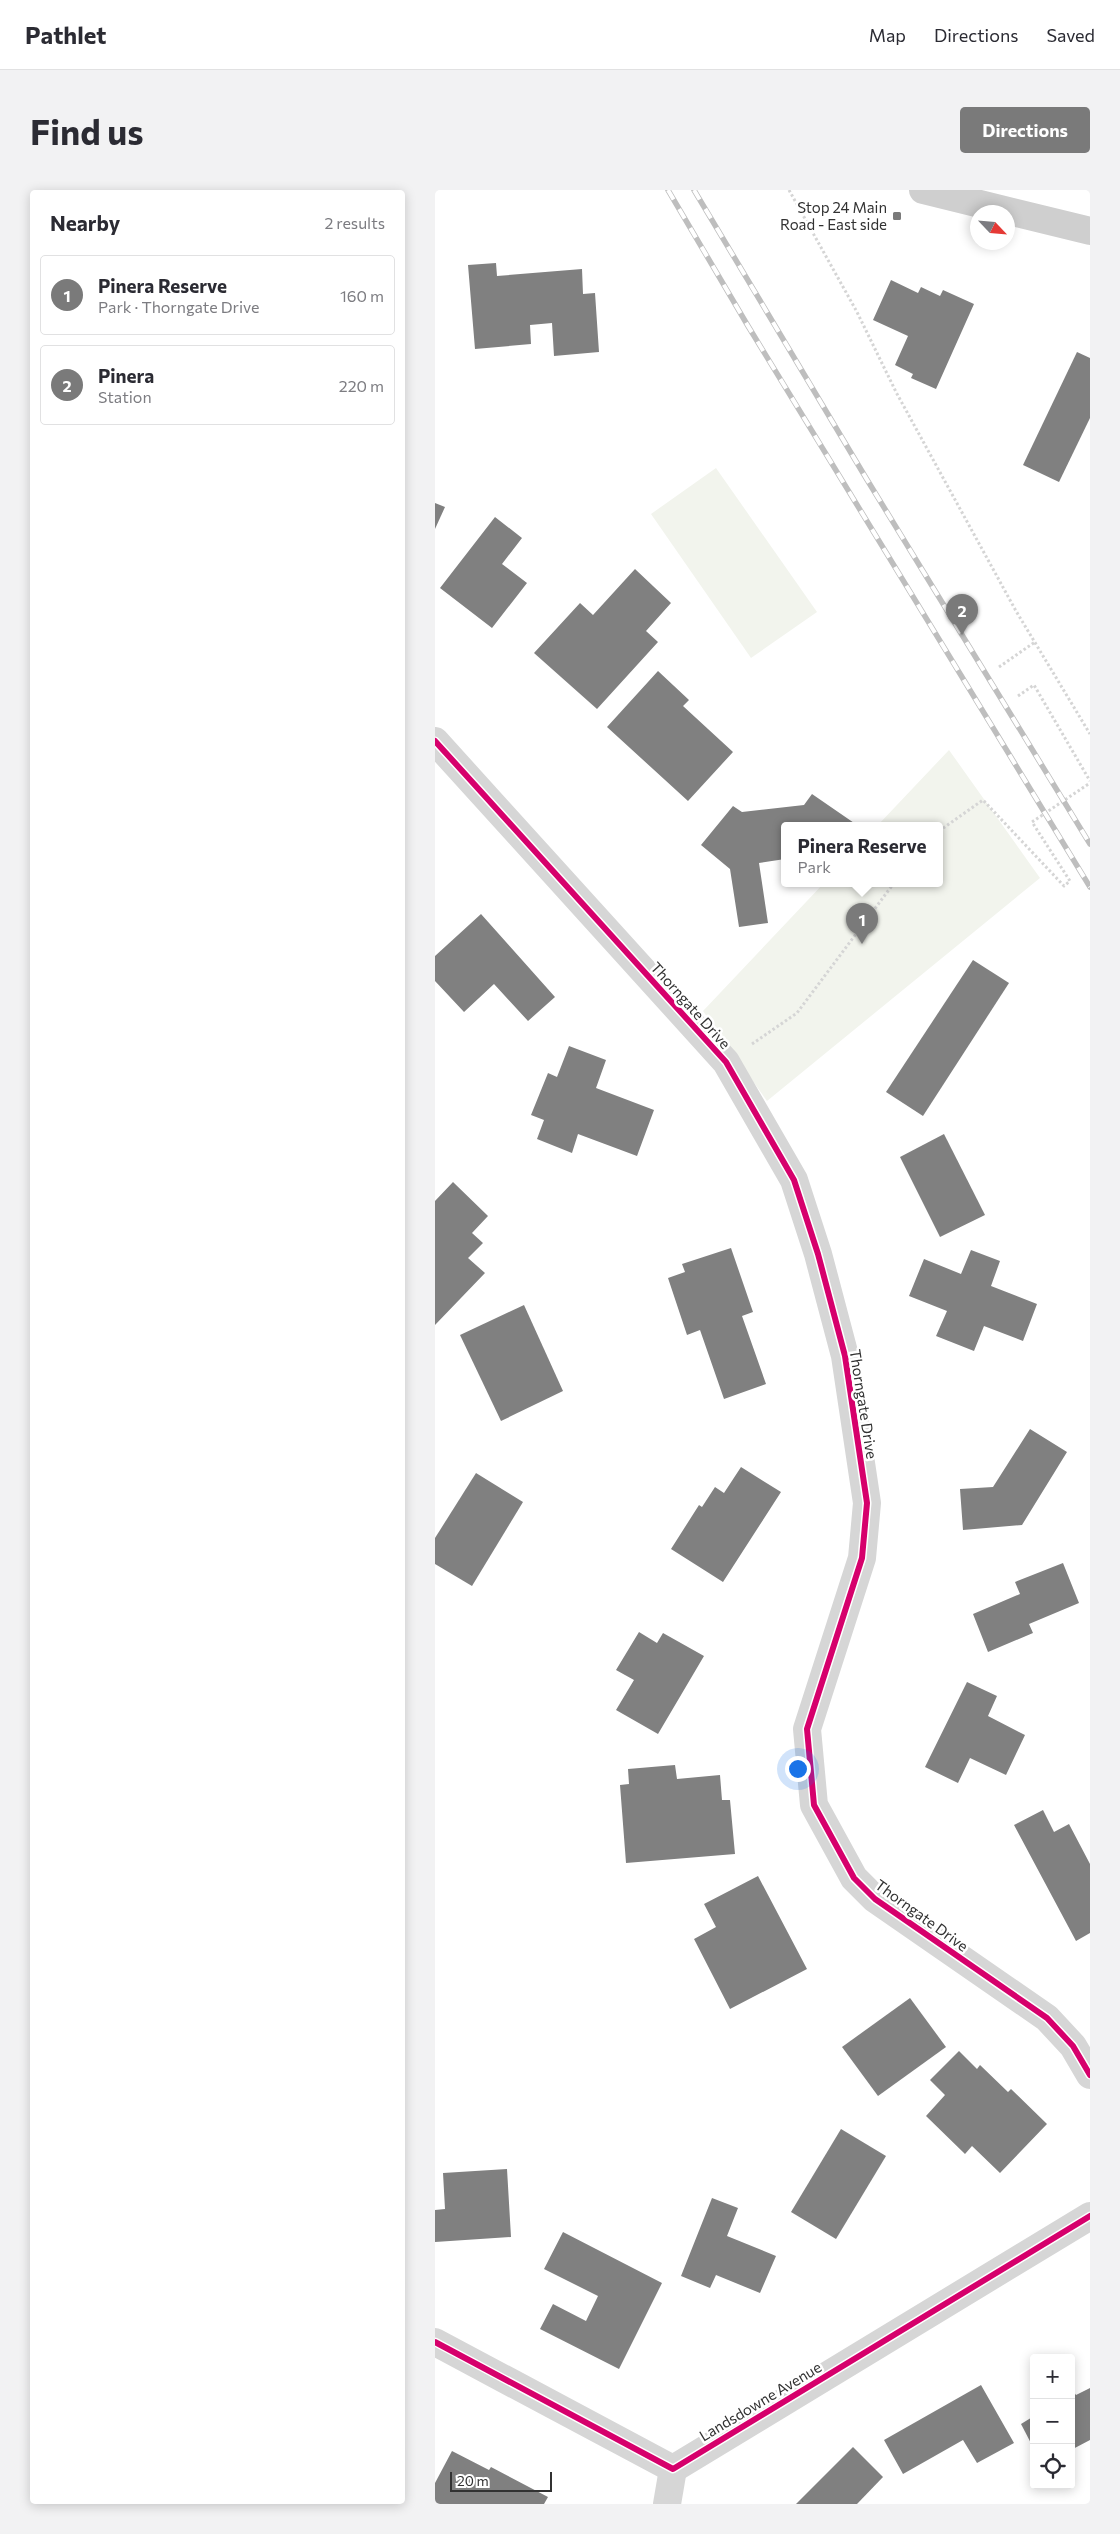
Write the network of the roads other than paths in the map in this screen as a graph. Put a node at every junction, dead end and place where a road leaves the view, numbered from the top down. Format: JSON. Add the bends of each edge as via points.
{"nodes":[{"id":1,"x":923,"y":190,"type":"edge"},
{"id":2,"x":1090,"y":231,"type":"edge"},
{"id":3,"x":435,"y":741,"type":"edge"},
{"id":4,"x":1090,"y":2075,"type":"edge"},
{"id":5,"x":1090,"y":2216,"type":"edge"},
{"id":6,"x":435,"y":2342,"type":"edge"},
{"id":7,"x":673,"y":2468,"type":"junction"},
{"id":8,"x":667,"y":2504,"type":"edge"}],
"edges":[{"from":1,"to":2,"type":"main road"},
{"from":3,"to":4,"type":"street","name":"Thorngate Drive","via":[[726,1062],[794,1180],[845,1356],[867,1503],[862,1558],[807,1729],[814,1805],[854,1878],[875,1899],[1047,2018],[1073,2046]]},
{"from":5,"to":7,"type":"street","name":"Landsdowne Avenue"},
{"from":6,"to":7,"type":"street"},
{"from":7,"to":8,"type":"street"}]}
